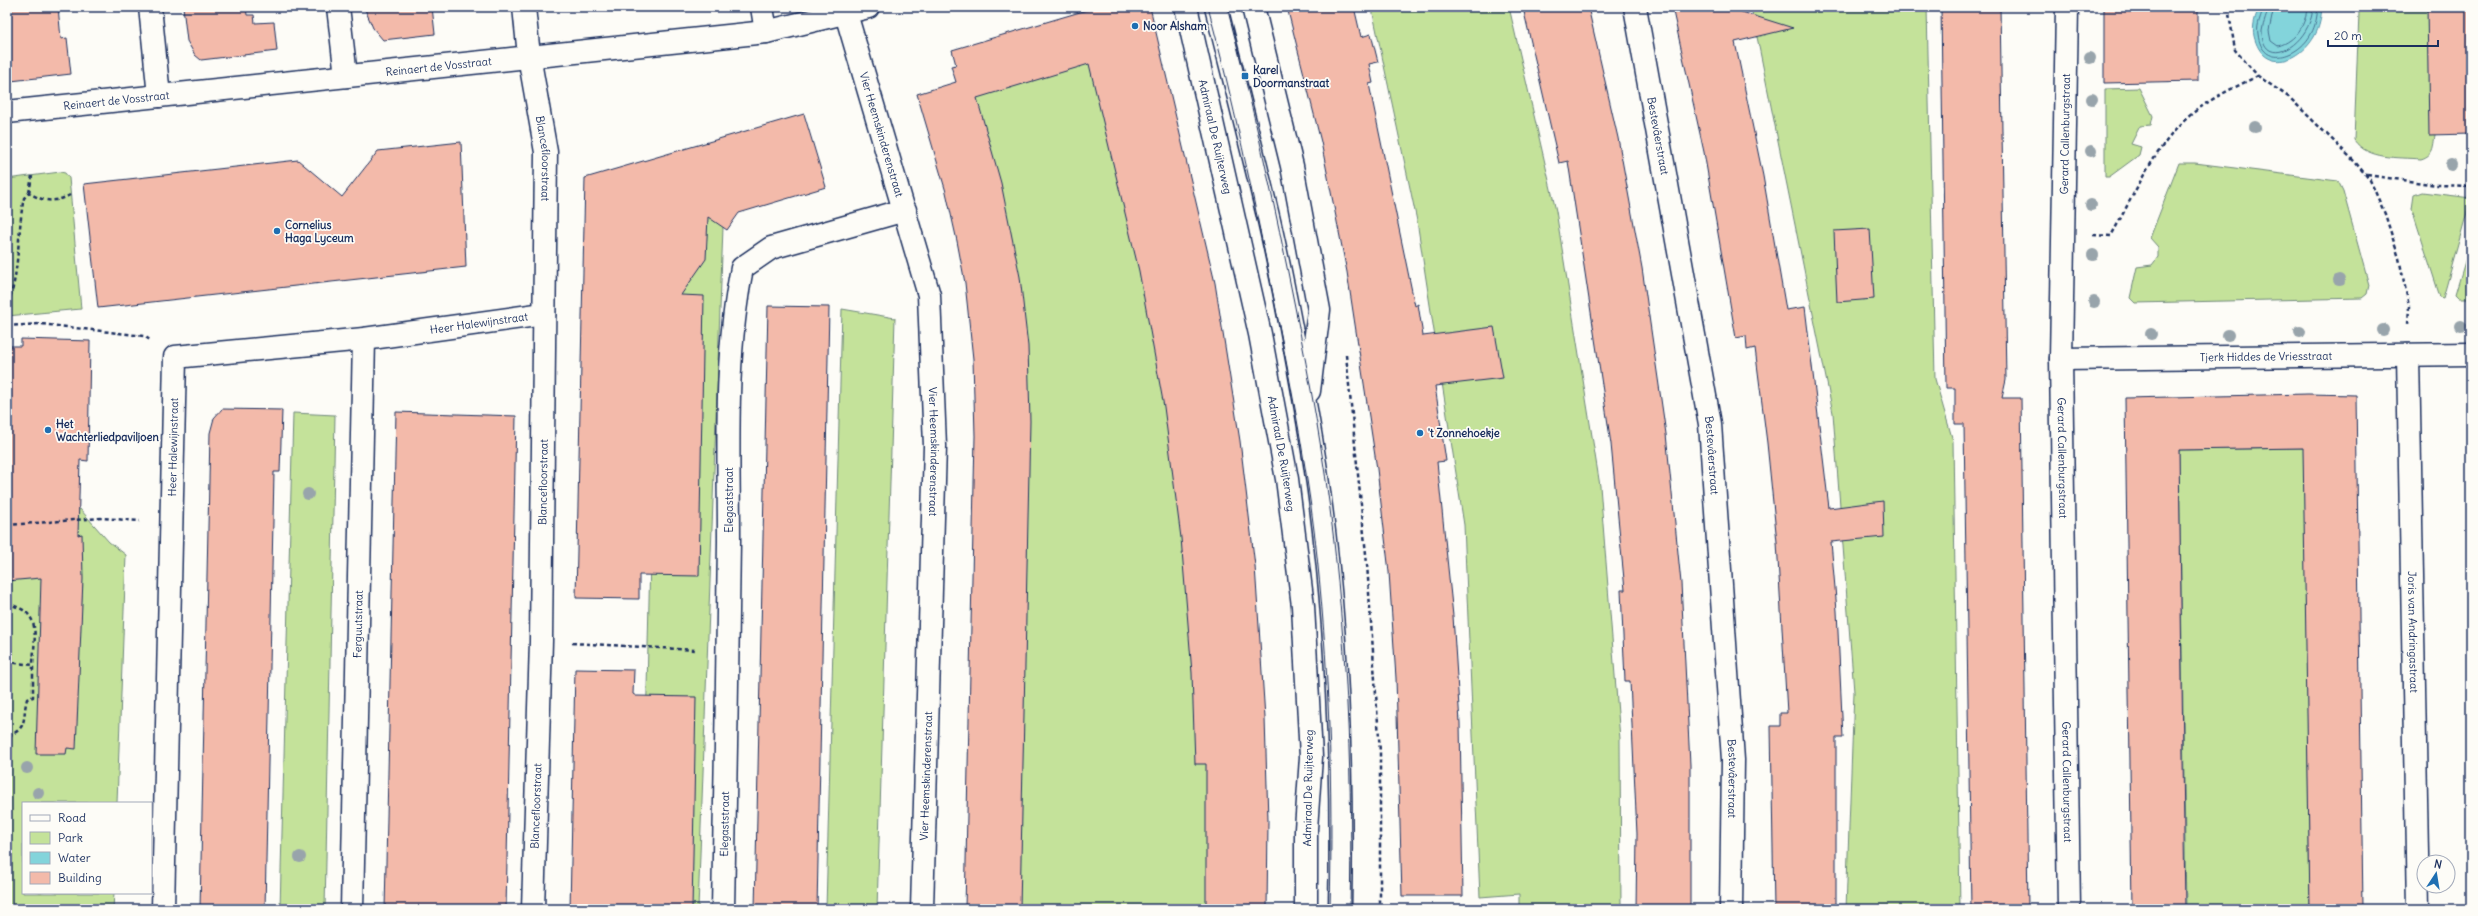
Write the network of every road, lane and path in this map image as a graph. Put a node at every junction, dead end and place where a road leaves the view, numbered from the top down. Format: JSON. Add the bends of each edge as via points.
{"nodes":[{"id":1,"x":150,"y":7,"type":"edge"},
{"id":2,"x":338,"y":7,"type":"edge"},
{"id":3,"x":524,"y":7,"type":"edge"},
{"id":4,"x":762,"y":7,"type":"edge"},
{"id":5,"x":868,"y":7,"type":"edge"},
{"id":6,"x":1186,"y":7,"type":"edge"},
{"id":7,"x":1216,"y":7,"type":"edge"},
{"id":8,"x":1253,"y":7,"type":"edge"},
{"id":9,"x":1635,"y":7,"type":"edge"},
{"id":10,"x":2067,"y":7,"type":"edge"},
{"id":11,"x":2228,"y":7,"type":"edge"},
{"id":12,"x":845,"y":10,"type":"edge"},
{"id":13,"x":766,"y":32,"type":"junction"},
{"id":14,"x":529,"y":56,"type":"junction"},
{"id":15,"x":346,"y":76,"type":"junction"},
{"id":16,"x":2258,"y":76,"type":"junction"},
{"id":17,"x":159,"y":96,"type":"junction"},
{"id":18,"x":7,"y":112,"type":"edge"},
{"id":19,"x":2366,"y":175,"type":"junction"},
{"id":20,"x":32,"y":176,"type":"dead end"},
{"id":21,"x":2471,"y":186,"type":"edge"},
{"id":22,"x":29,"y":193,"type":"junction"},
{"id":23,"x":70,"y":195,"type":"dead end"},
{"id":24,"x":905,"y":210,"type":"junction"},
{"id":25,"x":2063,"y":235,"type":"junction"},
{"id":26,"x":7,"y":303,"type":"edge"},
{"id":27,"x":544,"y":314,"type":"junction"},
{"id":28,"x":7,"y":326,"type":"edge"},
{"id":29,"x":364,"y":339,"type":"junction"},
{"id":30,"x":2471,"y":354,"type":"edge"},
{"id":31,"x":2408,"y":355,"type":"junction"},
{"id":32,"x":175,"y":357,"type":"junction"},
{"id":33,"x":2061,"y":359,"type":"junction"},
{"id":34,"x":1307,"y":416,"type":"junction"},
{"id":35,"x":170,"y":524,"type":"junction"},
{"id":36,"x":7,"y":525,"type":"edge"},
{"id":37,"x":7,"y":604,"type":"edge"},
{"id":38,"x":541,"y":641,"type":"junction"},
{"id":39,"x":728,"y":652,"type":"junction"},
{"id":40,"x":7,"y":662,"type":"edge"},
{"id":41,"x":33,"y":665,"type":"junction"},
{"id":42,"x":7,"y":736,"type":"edge"},
{"id":43,"x":163,"y":909,"type":"edge"},
{"id":44,"x":352,"y":909,"type":"edge"},
{"id":45,"x":533,"y":909,"type":"edge"},
{"id":46,"x":723,"y":909,"type":"edge"},
{"id":47,"x":922,"y":909,"type":"edge"},
{"id":48,"x":1306,"y":909,"type":"edge"},
{"id":49,"x":1340,"y":909,"type":"edge"},
{"id":50,"x":1731,"y":909,"type":"edge"},
{"id":51,"x":2069,"y":909,"type":"edge"},
{"id":52,"x":2418,"y":909,"type":"edge"}],
"edges":[{"from":1,"to":17,"type":"street"},
{"from":2,"to":15,"type":"street"},
{"from":3,"to":14,"type":"street","name":"Blancefloorstraat"},
{"from":4,"to":13,"type":"street"},
{"from":5,"to":12,"type":"street","name":"Reinaert de Vosstraat"},
{"from":6,"to":48,"type":"street","name":"Admiraal De Ruijterweg","via":[[1260,334],[1289,494],[1303,606],[1311,756],[1306,829]]},
{"from":7,"to":34,"type":"street","via":[[1268,214]]},
{"from":8,"to":34,"type":"street","via":[[1292,166],[1319,310]]},
{"from":9,"to":50,"type":"street","name":"Bestevâerstraat","via":[[1710,424],[1733,760]]},
{"from":10,"to":25,"type":"street","name":"Gerard Callenburgstraat"},
{"from":11,"to":16,"type":"path","via":[[2235,50]]},
{"from":12,"to":13,"type":"street","name":"Reinaert de Vosstraat"},
{"from":12,"to":24,"type":"street","name":"Vier Heemskinderenstraat"},
{"from":13,"to":14,"type":"street","name":"Reinaert de Vosstraat"},
{"from":14,"to":15,"type":"street","name":"Reinaert de Vosstraat"},
{"from":14,"to":27,"type":"street","name":"Blancefloorstraat","via":[[546,152]]},
{"from":15,"to":17,"type":"street","name":"Reinaert de Vosstraat"},
{"from":16,"to":19,"type":"path","via":[[2290,98]]},
{"from":16,"to":25,"type":"path","via":[[2208,102],[2181,124],[2154,160],[2111,236]]},
{"from":17,"to":18,"type":"street","name":"Reinaert de Vosstraat"},
{"from":19,"to":21,"type":"path","via":[[2436,185]]},
{"from":19,"to":31,"type":"path","via":[[2385,214],[2399,258],[2409,306]]},
{"from":20,"to":22,"type":"path"},
{"from":22,"to":23,"type":"path","via":[[41,199],[58,201]]},
{"from":22,"to":26,"type":"path","via":[[24,198],[20,213],[15,282]]},
{"from":24,"to":39,"type":"street","name":"Elegaststraat","via":[[771,248],[742,268],[734,303],[730,360]]},
{"from":24,"to":47,"type":"street","name":"Vier Heemskinderenstraat","via":[[929,295],[935,446]]},
{"from":25,"to":33,"type":"street","name":"Gerard Callenburgstraat"},
{"from":27,"to":29,"type":"street","name":"Heer Halewijnstraat"},
{"from":27,"to":38,"type":"street","name":"Blancefloorstraat"},
{"from":28,"to":32,"type":"path","via":[[41,324],[144,336]]},
{"from":29,"to":32,"type":"street","name":"Heer Halewijnstraat"},
{"from":29,"to":44,"type":"street","name":"Ferguutstraat"},
{"from":30,"to":31,"type":"street","name":"Tjerk Hiddes de Vriesstraat"},
{"from":31,"to":33,"type":"street","name":"Tjerk Hiddes de Vriesstraat"},
{"from":31,"to":52,"type":"street","name":"Joris van Andringastraat"},
{"from":32,"to":35,"type":"street","name":"Heer Halewijnstraat"},
{"from":33,"to":51,"type":"street","name":"Gerard Callenburgstraat"},
{"from":34,"to":49,"type":"street","via":[[1322,515],[1333,629],[1341,822]]},
{"from":35,"to":36,"type":"path","via":[[102,518]]},
{"from":35,"to":43,"type":"street","name":"Heer Halewijnstraat"},
{"from":37,"to":41,"type":"path","via":[[29,612],[33,622]]},
{"from":38,"to":39,"type":"path"},
{"from":38,"to":45,"type":"street","name":"Blancefloorstraat"},
{"from":39,"to":46,"type":"street","name":"Elegaststraat"},
{"from":40,"to":41,"type":"path"},
{"from":41,"to":42,"type":"path","via":[[33,697],[27,699],[22,727],[17,733]]}]}
